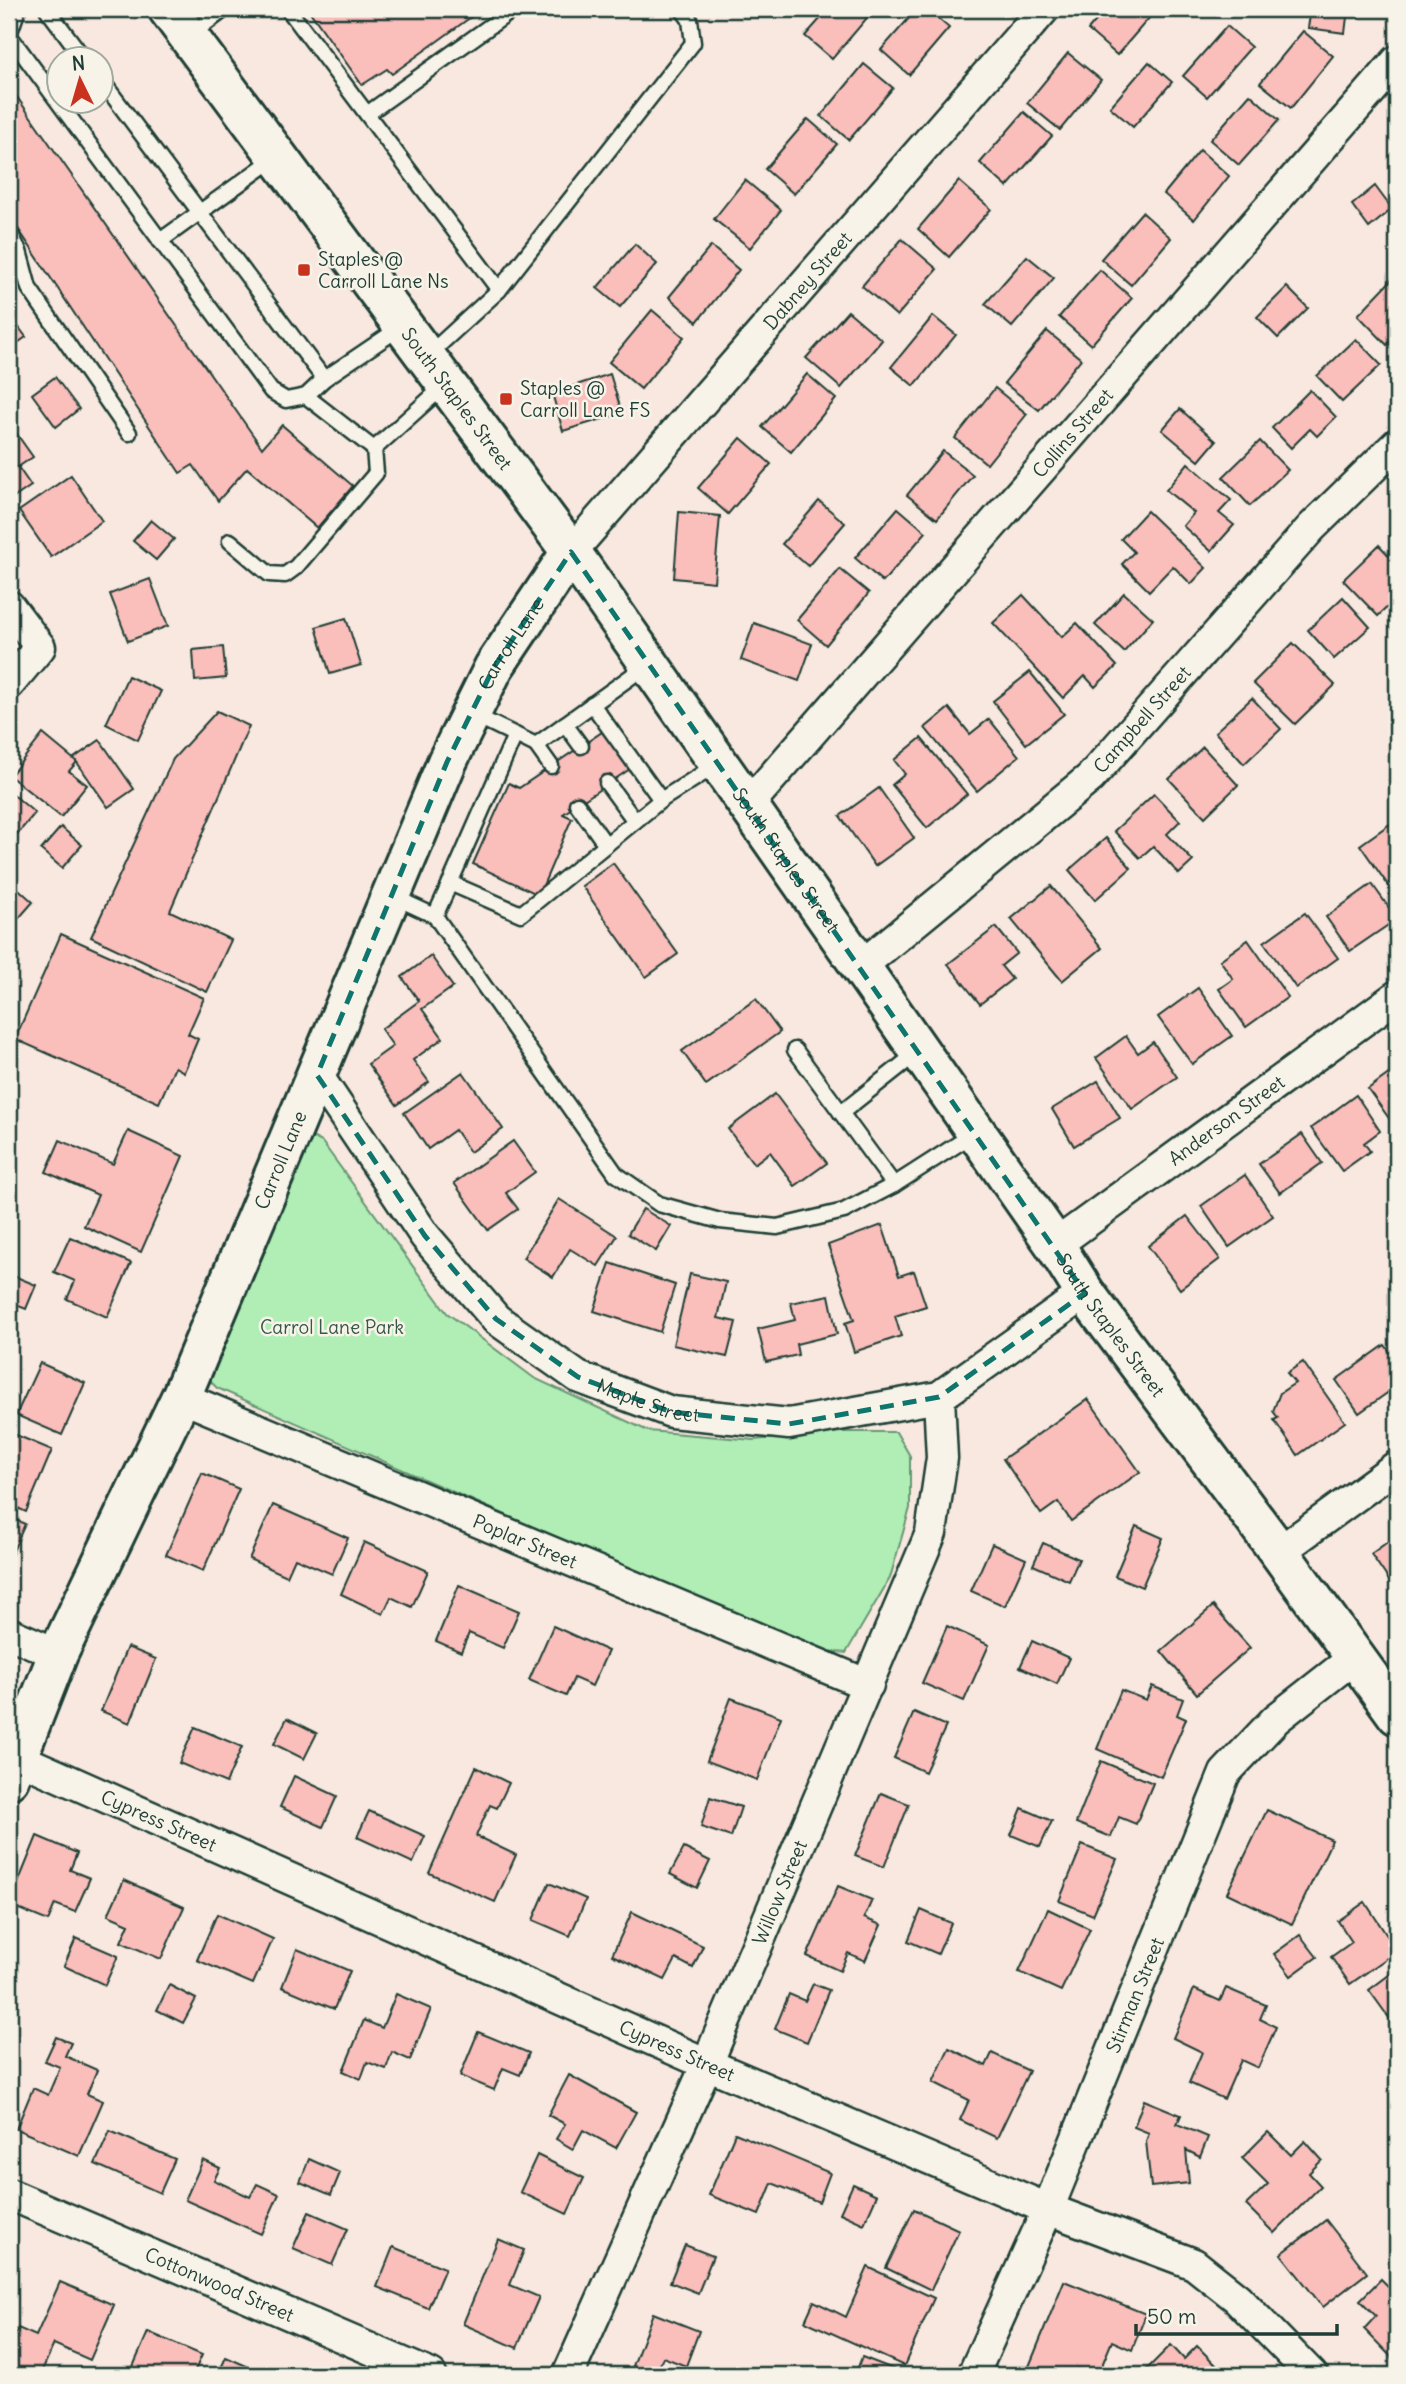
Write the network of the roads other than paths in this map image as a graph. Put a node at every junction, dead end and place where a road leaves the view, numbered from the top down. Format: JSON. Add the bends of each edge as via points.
{"nodes":[{"id":1,"x":18,"y":9,"type":"edge"},
{"id":2,"x":25,"y":9,"type":"edge"},
{"id":3,"x":47,"y":9,"type":"edge"},
{"id":4,"x":225,"y":9,"type":"edge"},
{"id":5,"x":288,"y":9,"type":"edge"},
{"id":6,"x":514,"y":9,"type":"edge"},
{"id":7,"x":682,"y":9,"type":"edge"},
{"id":8,"x":1044,"y":9,"type":"edge"},
{"id":9,"x":178,"y":23,"type":"edge"},
{"id":10,"x":9,"y":36,"type":"edge"},
{"id":11,"x":75,"y":46,"type":"edge"},
{"id":12,"x":1397,"y":61,"type":"edge"},
{"id":13,"x":116,"y":100,"type":"edge"},
{"id":14,"x":367,"y":114,"type":"junction"},
{"id":15,"x":277,"y":156,"type":"junction"},
{"id":16,"x":200,"y":213,"type":"junction"},
{"id":17,"x":9,"y":231,"type":"edge"},
{"id":18,"x":160,"y":241,"type":"junction"},
{"id":19,"x":499,"y":290,"type":"junction"},
{"id":20,"x":402,"y":326,"type":"junction"},
{"id":21,"x":436,"y":370,"type":"junction"},
{"id":22,"x":324,"y":379,"type":"junction"},
{"id":23,"x":306,"y":396,"type":"junction"},
{"id":24,"x":129,"y":433,"type":"dead end"},
{"id":25,"x":1397,"y":444,"type":"edge"},
{"id":26,"x":373,"y":449,"type":"junction"},
{"id":27,"x":230,"y":541,"type":"dead end"},
{"id":28,"x":571,"y":552,"type":"junction"},
{"id":29,"x":9,"y":606,"type":"edge"},
{"id":30,"x":649,"y":664,"type":"junction"},
{"id":31,"x":9,"y":684,"type":"edge"},
{"id":32,"x":592,"y":704,"type":"junction"},
{"id":33,"x":471,"y":713,"type":"junction"},
{"id":34,"x":565,"y":724,"type":"junction"},
{"id":35,"x":515,"y":735,"type":"junction"},
{"id":36,"x":536,"y":745,"type":"junction"},
{"id":37,"x":581,"y":746,"type":"dead end"},
{"id":38,"x":718,"y":764,"type":"junction"},
{"id":39,"x":551,"y":766,"type":"dead end"},
{"id":40,"x":607,"y":783,"type":"dead end"},
{"id":41,"x":661,"y":800,"type":"junction"},
{"id":42,"x":577,"y":804,"type":"dead end"},
{"id":43,"x":747,"y":806,"type":"junction"},
{"id":44,"x":635,"y":821,"type":"junction"},
{"id":45,"x":606,"y":845,"type":"junction"},
{"id":46,"x":450,"y":883,"type":"junction"},
{"id":47,"x":391,"y":895,"type":"junction"},
{"id":48,"x":435,"y":916,"type":"junction"},
{"id":49,"x":860,"y":967,"type":"junction"},
{"id":50,"x":1397,"y":996,"type":"edge"},
{"id":51,"x":795,"y":1050,"type":"dead end"},
{"id":52,"x":919,"y":1051,"type":"junction"},
{"id":53,"x":317,"y":1075,"type":"junction"},
{"id":54,"x":841,"y":1113,"type":"junction"},
{"id":55,"x":976,"y":1132,"type":"junction"},
{"id":56,"x":894,"y":1185,"type":"junction"},
{"id":57,"x":1055,"y":1245,"type":"junction"},
{"id":58,"x":1086,"y":1293,"type":"junction"},
{"id":59,"x":181,"y":1397,"type":"junction"},
{"id":60,"x":939,"y":1397,"type":"junction"},
{"id":61,"x":1397,"y":1466,"type":"edge"},
{"id":62,"x":1279,"y":1552,"type":"junction"},
{"id":63,"x":9,"y":1633,"type":"edge"},
{"id":64,"x":58,"y":1654,"type":"junction"},
{"id":65,"x":1355,"y":1657,"type":"junction"},
{"id":66,"x":868,"y":1685,"type":"junction"},
{"id":67,"x":1397,"y":1715,"type":"edge"},
{"id":68,"x":13,"y":1768,"type":"edge"},
{"id":69,"x":707,"y":2064,"type":"junction"},
{"id":70,"x":9,"y":2194,"type":"edge"},
{"id":71,"x":1048,"y":2208,"type":"junction"},
{"id":72,"x":431,"y":2375,"type":"edge"},
{"id":73,"x":568,"y":2375,"type":"edge"},
{"id":74,"x":973,"y":2375,"type":"edge"},
{"id":75,"x":1312,"y":2375,"type":"edge"}],
"edges":[{"from":1,"to":2,"type":"lane"},
{"from":1,"to":10,"type":"lane"},
{"from":3,"to":11,"type":"lane"},
{"from":4,"to":9,"type":"lane"},
{"from":5,"to":14,"type":"lane"},
{"from":6,"to":14,"type":"lane"},
{"from":7,"to":19,"type":"lane","via":[[690,20],[693,43]]},
{"from":8,"to":28,"type":"street","name":"Dabney Street"},
{"from":9,"to":15,"type":"main road","name":"South Staples Street"},
{"from":10,"to":18,"type":"lane"},
{"from":12,"to":43,"type":"street","name":"Collins Street"},
{"from":13,"to":16,"type":"lane"},
{"from":14,"to":19,"type":"lane"},
{"from":15,"to":16,"type":"lane"},
{"from":15,"to":20,"type":"main road","name":"South Staples Street"},
{"from":16,"to":18,"type":"lane"},
{"from":16,"to":22,"type":"lane"},
{"from":17,"to":24,"type":"lane","via":[[29,288]]},
{"from":18,"to":23,"type":"lane","via":[[271,391],[286,400]]},
{"from":19,"to":21,"type":"lane"},
{"from":20,"to":21,"type":"main road","name":"South Staples Street"},
{"from":20,"to":22,"type":"lane"},
{"from":21,"to":26,"type":"lane"},
{"from":21,"to":28,"type":"main road","name":"South Staples Street"},
{"from":22,"to":23,"type":"lane"},
{"from":23,"to":26,"type":"lane"},
{"from":25,"to":49,"type":"street","name":"Campbell Street","via":[[1311,528],[1090,778]]},
{"from":26,"to":27,"type":"lane","via":[[376,473],[285,575],[270,574]]},
{"from":28,"to":30,"type":"main road","name":"South Staples Street"},
{"from":28,"to":33,"type":"main road","name":"Carroll Lane","via":[[494,667]]},
{"from":29,"to":31,"type":"street","via":[[40,647]]},
{"from":30,"to":32,"type":"lane"},
{"from":30,"to":38,"type":"main road","name":"South Staples Street"},
{"from":32,"to":34,"type":"lane"},
{"from":32,"to":41,"type":"lane"},
{"from":33,"to":35,"type":"lane"},
{"from":33,"to":47,"type":"main road","name":"Carroll Lane"},
{"from":34,"to":36,"type":"lane"},
{"from":34,"to":37,"type":"lane"},
{"from":35,"to":36,"type":"lane"},
{"from":35,"to":46,"type":"lane"},
{"from":36,"to":39,"type":"lane"},
{"from":38,"to":41,"type":"lane"},
{"from":38,"to":43,"type":"main road","name":"South Staples Street"},
{"from":40,"to":44,"type":"lane"},
{"from":41,"to":44,"type":"lane"},
{"from":42,"to":45,"type":"lane"},
{"from":43,"to":49,"type":"main road","name":"South Staples Street"},
{"from":44,"to":45,"type":"lane"},
{"from":45,"to":46,"type":"lane","via":[[521,914]]},
{"from":46,"to":48,"type":"lane"},
{"from":47,"to":48,"type":"lane"},
{"from":47,"to":53,"type":"main road","name":"Carroll Lane"},
{"from":48,"to":56,"type":"lane","via":[[616,1174],[659,1204],[720,1221],[777,1227],[844,1211]]},
{"from":49,"to":52,"type":"main road","name":"South Staples Street"},
{"from":50,"to":57,"type":"street","name":"Anderson Street"},
{"from":51,"to":54,"type":"lane"},
{"from":52,"to":54,"type":"lane"},
{"from":52,"to":55,"type":"main road","name":"South Staples Street"},
{"from":53,"to":59,"type":"main road","name":"Carroll Lane"},
{"from":53,"to":60,"type":"street","name":"Maple Street","via":[[425,1236],[496,1319],[578,1377],[671,1412],[789,1424]]},
{"from":54,"to":56,"type":"lane"},
{"from":55,"to":56,"type":"lane"},
{"from":55,"to":57,"type":"main road","name":"South Staples Street"},
{"from":57,"to":58,"type":"main road","name":"South Staples Street"},
{"from":58,"to":60,"type":"street","name":"Maple Street"},
{"from":58,"to":62,"type":"main road","name":"South Staples Street"},
{"from":59,"to":64,"type":"main road","name":"Carroll Lane"},
{"from":59,"to":66,"type":"street","name":"Poplar Street"},
{"from":60,"to":66,"type":"street","name":"Willow Street","via":[[942,1458],[931,1533]]},
{"from":61,"to":62,"type":"street"},
{"from":62,"to":65,"type":"main road","name":"South Staples Street"},
{"from":63,"to":64,"type":"street"},
{"from":64,"to":68,"type":"main road","name":"Carroll Lane"},
{"from":65,"to":67,"type":"main road","name":"South Staples Street"},
{"from":65,"to":71,"type":"street","name":"Stirman Street","via":[[1276,1720],[1225,1773]]},
{"from":66,"to":69,"type":"street","name":"Willow Street"},
{"from":68,"to":69,"type":"street","name":"Cypress Street"},
{"from":69,"to":71,"type":"street","name":"Cypress Street"},
{"from":69,"to":73,"type":"street","name":"Willow Street"},
{"from":70,"to":72,"type":"street","name":"Cottonwood Street"},
{"from":71,"to":74,"type":"street","name":"Stirman Street"},
{"from":71,"to":75,"type":"street","name":"Cypress Street","via":[[1194,2264],[1237,2298]]}]}
